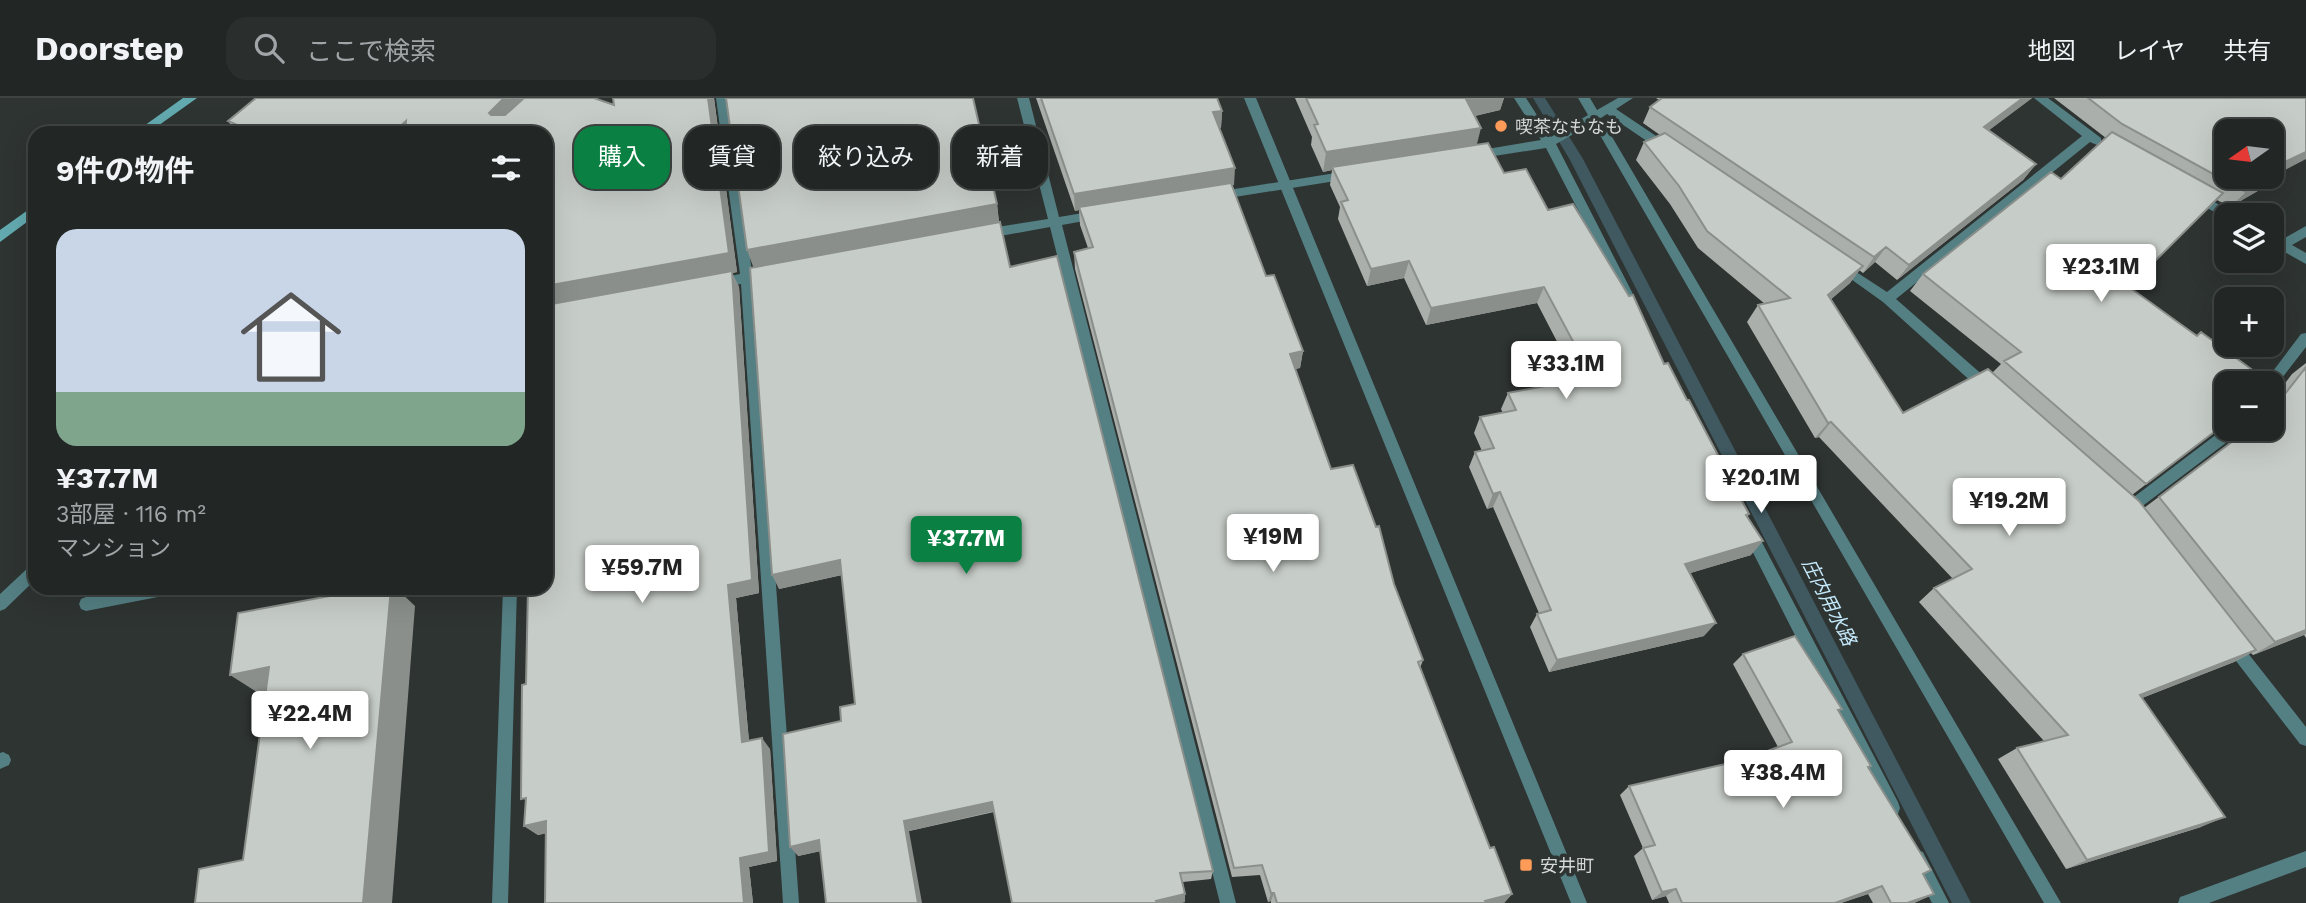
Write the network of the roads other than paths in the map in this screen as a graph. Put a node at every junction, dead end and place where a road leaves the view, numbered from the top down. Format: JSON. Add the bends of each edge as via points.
{"nodes":[{"id":1,"x":191,"y":98,"type":"edge"},
{"id":2,"x":722,"y":98,"type":"edge"},
{"id":3,"x":1023,"y":98,"type":"edge"},
{"id":4,"x":1250,"y":98,"type":"edge"},
{"id":5,"x":1520,"y":98,"type":"edge"},
{"id":6,"x":1584,"y":98,"type":"edge"},
{"id":7,"x":1627,"y":98,"type":"edge"},
{"id":8,"x":2040,"y":98,"type":"edge"},
{"id":9,"x":1603,"y":114,"type":"junction"},
{"id":10,"x":150,"y":126,"type":"edge"},
{"id":11,"x":2090,"y":137,"type":"junction"},
{"id":12,"x":1549,"y":143,"type":"junction"},
{"id":13,"x":2113,"y":150,"type":"edge"},
{"id":14,"x":1675,"y":155,"type":"edge"},
{"id":15,"x":1457,"y":158,"type":"edge"},
{"id":16,"x":1365,"y":173,"type":"edge"},
{"id":17,"x":1286,"y":185,"type":"junction"},
{"id":18,"x":2183,"y":189,"type":"edge"},
{"id":19,"x":1205,"y":198,"type":"edge"},
{"id":20,"x":2214,"y":206,"type":"edge"},
{"id":21,"x":1110,"y":212,"type":"edge"},
{"id":22,"x":28,"y":215,"type":"edge"},
{"id":23,"x":1056,"y":221,"type":"junction"},
{"id":24,"x":2306,"y":231,"type":"edge"},
{"id":25,"x":975,"y":236,"type":"edge"},
{"id":26,"x":0,"y":237,"type":"edge"},
{"id":27,"x":2284,"y":239,"type":"edge"},
{"id":28,"x":2284,"y":246,"type":"edge"},
{"id":29,"x":2306,"y":258,"type":"edge"},
{"id":30,"x":1831,"y":261,"type":"edge"},
{"id":31,"x":787,"y":271,"type":"edge"},
{"id":32,"x":747,"y":278,"type":"junction"},
{"id":33,"x":706,"y":286,"type":"edge"},
{"id":34,"x":1887,"y":299,"type":"junction"},
{"id":35,"x":1638,"y":315,"type":"edge"},
{"id":36,"x":2306,"y":338,"type":"edge"},
{"id":37,"x":2280,"y":371,"type":"edge"},
{"id":38,"x":2002,"y":400,"type":"edge"},
{"id":39,"x":2218,"y":441,"type":"edge"},
{"id":40,"x":2126,"y":510,"type":"edge"},
{"id":41,"x":1745,"y":523,"type":"edge"},
{"id":42,"x":28,"y":578,"type":"edge"},
{"id":43,"x":132,"y":595,"type":"edge"},
{"id":44,"x":510,"y":595,"type":"edge"},
{"id":45,"x":0,"y":604,"type":"edge"},
{"id":46,"x":86,"y":604,"type":"dead end"},
{"id":47,"x":2221,"y":630,"type":"edge"},
{"id":48,"x":2306,"y":739,"type":"edge"},
{"id":49,"x":1897,"y":817,"type":"edge"},
{"id":50,"x":1909,"y":842,"type":"edge"},
{"id":51,"x":2305,"y":862,"type":"edge"},
{"id":52,"x":500,"y":903,"type":"edge"},
{"id":53,"x":791,"y":903,"type":"edge"},
{"id":54,"x":1228,"y":903,"type":"edge"},
{"id":55,"x":1579,"y":903,"type":"edge"},
{"id":56,"x":1941,"y":903,"type":"edge"},
{"id":57,"x":2053,"y":903,"type":"edge"},
{"id":58,"x":2186,"y":903,"type":"edge"}],
"edges":[{"from":1,"to":10,"type":"main road"},
{"from":2,"to":32,"type":"street"},
{"from":3,"to":23,"type":"street"},
{"from":4,"to":17,"type":"street"},
{"from":5,"to":12,"type":"street"},
{"from":6,"to":9,"type":"street"},
{"from":7,"to":9,"type":"street"},
{"from":8,"to":11,"type":"street"},
{"from":9,"to":12,"type":"street"},
{"from":9,"to":14,"type":"street"},
{"from":9,"to":57,"type":"street"},
{"from":11,"to":13,"type":"street"},
{"from":11,"to":34,"type":"street"},
{"from":12,"to":15,"type":"street"},
{"from":12,"to":35,"type":"street"},
{"from":16,"to":17,"type":"street"},
{"from":17,"to":19,"type":"street"},
{"from":17,"to":55,"type":"street"},
{"from":18,"to":20,"type":"street"},
{"from":21,"to":23,"type":"street"},
{"from":22,"to":26,"type":"main road"},
{"from":23,"to":25,"type":"street"},
{"from":23,"to":54,"type":"street"},
{"from":24,"to":27,"type":"street"},
{"from":28,"to":29,"type":"street"},
{"from":30,"to":34,"type":"street"},
{"from":31,"to":32,"type":"street"},
{"from":32,"to":33,"type":"street"},
{"from":32,"to":53,"type":"street"},
{"from":34,"to":38,"type":"street"},
{"from":36,"to":37,"type":"street"},
{"from":39,"to":40,"type":"street"},
{"from":41,"to":49,"type":"street"},
{"from":42,"to":45,"type":"street"},
{"from":43,"to":46,"type":"street"},
{"from":44,"to":52,"type":"street"},
{"from":47,"to":48,"type":"street"},
{"from":50,"to":56,"type":"street"},
{"from":51,"to":58,"type":"street"}]}
